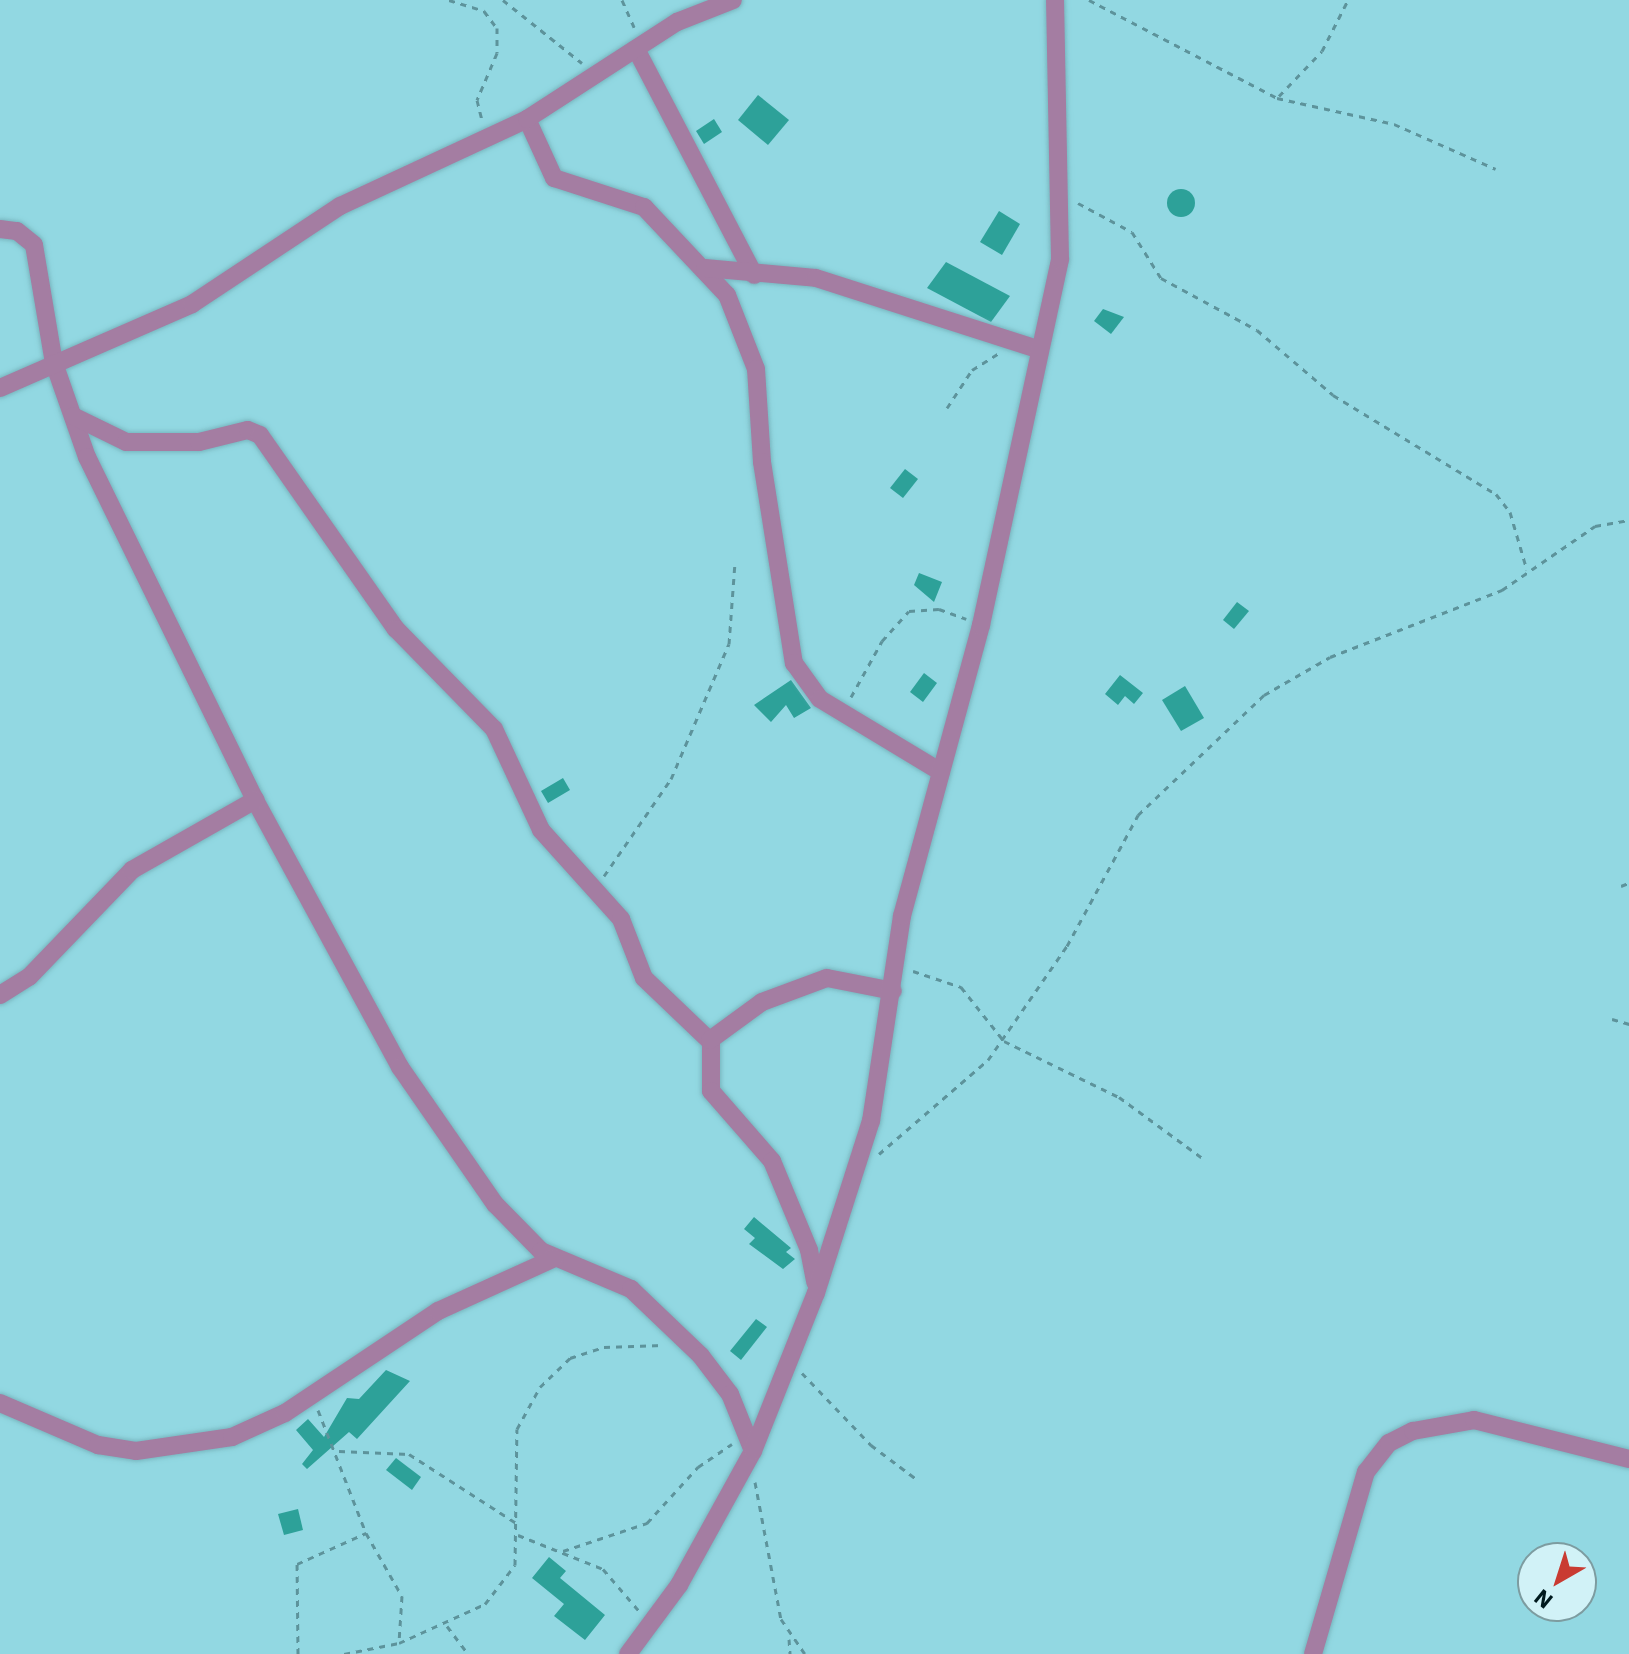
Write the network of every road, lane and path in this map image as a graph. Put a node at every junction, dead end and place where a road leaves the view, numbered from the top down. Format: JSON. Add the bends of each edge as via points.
{"nodes":[{"id":1,"x":449,"y":0,"type":"edge"},
{"id":2,"x":503,"y":0,"type":"edge"},
{"id":3,"x":622,"y":0,"type":"edge"},
{"id":4,"x":733,"y":0,"type":"edge"},
{"id":5,"x":1055,"y":0,"type":"edge"},
{"id":6,"x":1089,"y":0,"type":"edge"},
{"id":7,"x":1348,"y":0,"type":"edge"},
{"id":8,"x":639,"y":47,"type":"junction"},
{"id":9,"x":599,"y":74,"type":"junction"},
{"id":10,"x":1277,"y":98,"type":"junction"},
{"id":11,"x":527,"y":119,"type":"junction"},
{"id":12,"x":492,"y":136,"type":"junction"},
{"id":13,"x":1496,"y":169,"type":"dead end"},
{"id":14,"x":1064,"y":194,"type":"junction"},
{"id":15,"x":0,"y":229,"type":"edge"},
{"id":16,"x":705,"y":268,"type":"junction"},
{"id":17,"x":754,"y":275,"type":"junction"},
{"id":18,"x":1037,"y":349,"type":"junction"},
{"id":19,"x":1008,"y":352,"type":"dead end"},
{"id":20,"x":54,"y":363,"type":"junction"},
{"id":21,"x":0,"y":388,"type":"edge"},
{"id":22,"x":947,"y":408,"type":"dead end"},
{"id":23,"x":71,"y":414,"type":"junction"},
{"id":24,"x":103,"y":437,"type":"junction"},
{"id":25,"x":87,"y":457,"type":"junction"},
{"id":26,"x":1629,"y":520,"type":"edge"},
{"id":27,"x":735,"y":562,"type":"dead end"},
{"id":28,"x":1527,"y":570,"type":"junction"},
{"id":29,"x":981,"y":625,"type":"junction"},
{"id":30,"x":842,"y":713,"type":"junction"},
{"id":31,"x":941,"y":772,"type":"junction"},
{"id":32,"x":255,"y":800,"type":"junction"},
{"id":33,"x":1629,"y":883,"type":"edge"},
{"id":34,"x":1621,"y":886,"type":"dead end"},
{"id":35,"x":591,"y":893,"type":"junction"},
{"id":36,"x":893,"y":969,"type":"junction"},
{"id":37,"x":893,"y":991,"type":"junction"},
{"id":38,"x":0,"y":995,"type":"edge"},
{"id":39,"x":1612,"y":1019,"type":"dead end"},
{"id":40,"x":1629,"y":1024,"type":"edge"},
{"id":41,"x":710,"y":1040,"type":"junction"},
{"id":42,"x":1004,"y":1041,"type":"junction"},
{"id":43,"x":1201,"y":1157,"type":"dead end"},
{"id":44,"x":854,"y":1175,"type":"junction"},
{"id":45,"x":555,"y":1258,"type":"junction"},
{"id":46,"x":816,"y":1293,"type":"junction"},
{"id":47,"x":701,"y":1356,"type":"junction"},
{"id":48,"x":788,"y":1360,"type":"junction"},
{"id":49,"x":311,"y":1397,"type":"junction"},
{"id":50,"x":0,"y":1403,"type":"edge"},
{"id":51,"x":751,"y":1443,"type":"junction"},
{"id":52,"x":338,"y":1451,"type":"junction"},
{"id":53,"x":1629,"y":1459,"type":"edge"},
{"id":54,"x":915,"y":1478,"type":"dead end"},
{"id":55,"x":516,"y":1523,"type":"junction"},
{"id":56,"x":366,"y":1533,"type":"junction"},
{"id":57,"x":518,"y":1534,"type":"junction"},
{"id":58,"x":563,"y":1551,"type":"junction"},
{"id":59,"x":447,"y":1626,"type":"junction"},
{"id":60,"x":647,"y":1630,"type":"junction"},
{"id":61,"x":789,"y":1639,"type":"junction"},
{"id":62,"x":399,"y":1643,"type":"junction"},
{"id":63,"x":298,"y":1654,"type":"edge"},
{"id":64,"x":344,"y":1654,"type":"edge"},
{"id":65,"x":468,"y":1654,"type":"edge"},
{"id":66,"x":628,"y":1654,"type":"edge"},
{"id":67,"x":790,"y":1654,"type":"edge"},
{"id":68,"x":805,"y":1654,"type":"edge"},
{"id":69,"x":1313,"y":1654,"type":"edge"}],
"edges":[{"from":1,"to":12,"type":"path","via":[[484,11],[497,28],[497,53],[477,100]]},
{"from":2,"to":9,"type":"path"},
{"from":3,"to":8,"type":"path"},
{"from":4,"to":8,"type":"street"},
{"from":5,"to":14,"type":"street"},
{"from":6,"to":10,"type":"path"},
{"from":7,"to":10,"type":"path","via":[[1322,51]]},
{"from":8,"to":9,"type":"street"},
{"from":8,"to":17,"type":"street"},
{"from":9,"to":11,"type":"street"},
{"from":10,"to":13,"type":"path","via":[[1394,124]]},
{"from":11,"to":12,"type":"street"},
{"from":11,"to":16,"type":"street","via":[[554,178],[644,207]]},
{"from":12,"to":20,"type":"street","via":[[340,206],[192,304]]},
{"from":14,"to":18,"type":"street","via":[[1060,259]]},
{"from":14,"to":28,"type":"path","via":[[1132,232],[1161,278],[1257,330],[1333,395],[1496,494],[1510,512]]},
{"from":15,"to":20,"type":"street","via":[[17,231],[34,245]]},
{"from":16,"to":17,"type":"street"},
{"from":16,"to":30,"type":"street","via":[[727,295],[756,369],[762,462],[794,663],[811,690]]},
{"from":17,"to":18,"type":"street","via":[[816,278]]},
{"from":18,"to":29,"type":"street"},
{"from":19,"to":22,"type":"path","via":[[981,361]]},
{"from":20,"to":21,"type":"street"},
{"from":20,"to":23,"type":"street"},
{"from":23,"to":24,"type":"street"},
{"from":23,"to":25,"type":"street"},
{"from":24,"to":25,"type":"street"},
{"from":24,"to":35,"type":"street","via":[[159,445],[248,430],[260,435],[396,629],[494,729],[541,830]]},
{"from":25,"to":32,"type":"street"},
{"from":26,"to":28,"type":"path","via":[[1595,526]]},
{"from":27,"to":35,"type":"path","via":[[729,644],[671,779]]},
{"from":28,"to":42,"type":"path","via":[[1475,603],[1330,657],[1264,695],[1138,815],[1067,946]]},
{"from":29,"to":30,"type":"path","via":[[939,609],[909,611],[882,641]]},
{"from":29,"to":31,"type":"street"},
{"from":30,"to":31,"type":"street"},
{"from":31,"to":36,"type":"street"},
{"from":32,"to":38,"type":"street","via":[[132,870],[29,977]]},
{"from":32,"to":45,"type":"street","via":[[400,1067],[495,1204]]},
{"from":33,"to":34,"type":"path"},
{"from":35,"to":41,"type":"street","via":[[621,919],[644,978]]},
{"from":36,"to":37,"type":"street"},
{"from":36,"to":42,"type":"path","via":[[961,987]]},
{"from":37,"to":41,"type":"street","via":[[827,978],[762,1002]]},
{"from":37,"to":44,"type":"street","via":[[871,1121]]},
{"from":39,"to":40,"type":"path"},
{"from":41,"to":46,"type":"street","via":[[711,1091],[772,1161],[809,1250]]},
{"from":42,"to":43,"type":"path","via":[[1119,1097]]},
{"from":42,"to":44,"type":"path"},
{"from":44,"to":46,"type":"street"},
{"from":45,"to":47,"type":"street","via":[[631,1289]]},
{"from":45,"to":49,"type":"street","via":[[427,1318]]},
{"from":46,"to":48,"type":"street"},
{"from":47,"to":51,"type":"street"},
{"from":47,"to":55,"type":"path","via":[[634,1342],[553,1370],[517,1429]]},
{"from":48,"to":51,"type":"street"},
{"from":48,"to":54,"type":"path","via":[[871,1445]]},
{"from":49,"to":50,"type":"street","via":[[264,1426],[166,1451],[98,1445]]},
{"from":49,"to":52,"type":"path"},
{"from":51,"to":58,"type":"path","via":[[698,1467],[647,1523]]},
{"from":51,"to":60,"type":"street"},
{"from":51,"to":61,"type":"path","via":[[769,1576]]},
{"from":52,"to":55,"type":"path","via":[[409,1454]]},
{"from":52,"to":56,"type":"path"},
{"from":53,"to":69,"type":"street","via":[[1474,1420],[1413,1431],[1389,1443],[1366,1472]]},
{"from":55,"to":57,"type":"path"},
{"from":56,"to":62,"type":"path","via":[[402,1596]]},
{"from":56,"to":63,"type":"path","via":[[297,1564]]},
{"from":57,"to":58,"type":"path"},
{"from":57,"to":59,"type":"path","via":[[506,1582]]},
{"from":58,"to":60,"type":"path","via":[[618,1581]]},
{"from":59,"to":62,"type":"path"},
{"from":59,"to":65,"type":"path"},
{"from":60,"to":66,"type":"street"},
{"from":61,"to":67,"type":"path"},
{"from":61,"to":68,"type":"path"},
{"from":62,"to":64,"type":"path"}]}
